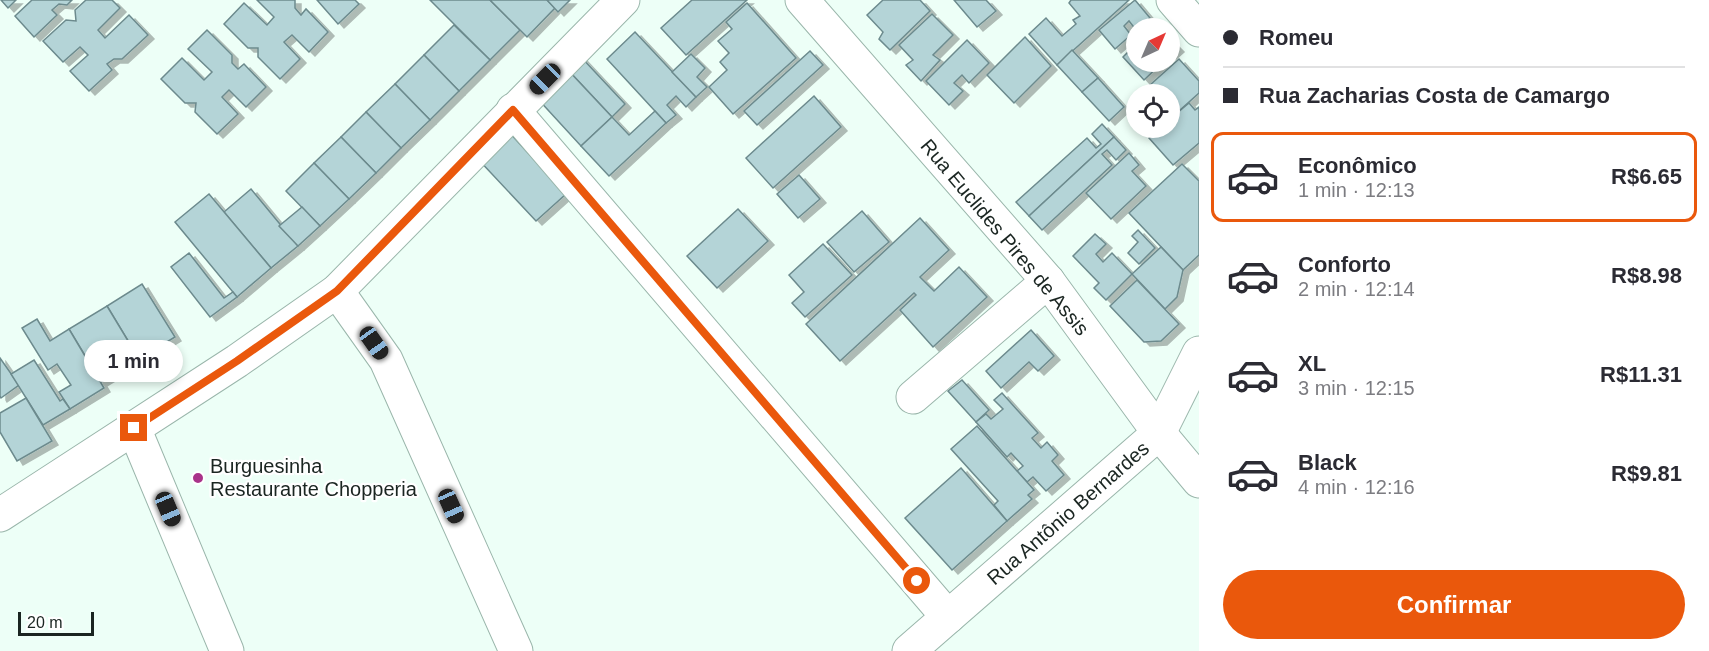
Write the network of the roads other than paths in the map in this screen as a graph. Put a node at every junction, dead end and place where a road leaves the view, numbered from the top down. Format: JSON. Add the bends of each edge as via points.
{"nodes":[{"id":1,"x":624,"y":0,"type":"edge"},
{"id":2,"x":802,"y":0,"type":"edge"},
{"id":3,"x":1173,"y":0,"type":"edge"},
{"id":4,"x":1199,"y":30,"type":"edge"},
{"id":5,"x":513,"y":110,"type":"junction"},
{"id":6,"x":1048,"y":281,"type":"junction"},
{"id":7,"x":337,"y":291,"type":"junction"},
{"id":8,"x":1199,"y":354,"type":"edge"},
{"id":9,"x":913,"y":398,"type":"dead end"},
{"id":10,"x":134,"y":428,"type":"junction"},
{"id":11,"x":1160,"y":433,"type":"junction"},
{"id":12,"x":1199,"y":481,"type":"edge"},
{"id":13,"x":0,"y":515,"type":"edge"},
{"id":14,"x":948,"y":617,"type":"junction"},
{"id":15,"x":227,"y":651,"type":"edge"},
{"id":16,"x":516,"y":651,"type":"edge"},
{"id":17,"x":909,"y":651,"type":"edge"}],
"edges":[{"from":1,"to":5,"type":"street"},
{"from":2,"to":6,"type":"street","name":"Rua Euclides Pires de Assis"},
{"from":3,"to":4,"type":"street"},
{"from":5,"to":7,"type":"street"},
{"from":5,"to":14,"type":"street"},
{"from":6,"to":9,"type":"street"},
{"from":6,"to":11,"type":"street","name":"Rua Euclides Pires de Assis"},
{"from":7,"to":10,"type":"street"},
{"from":7,"to":16,"type":"street","via":[[386,360]]},
{"from":8,"to":11,"type":"street","name":"Rua Antônio Bernardes"},
{"from":10,"to":13,"type":"street"},
{"from":10,"to":15,"type":"street"},
{"from":11,"to":12,"type":"street","name":"Rua Euclides Pires de Assis"},
{"from":11,"to":14,"type":"street","name":"Rua Antônio Bernardes"},
{"from":14,"to":17,"type":"street","name":"Rua Antônio Bernardes"}]}
